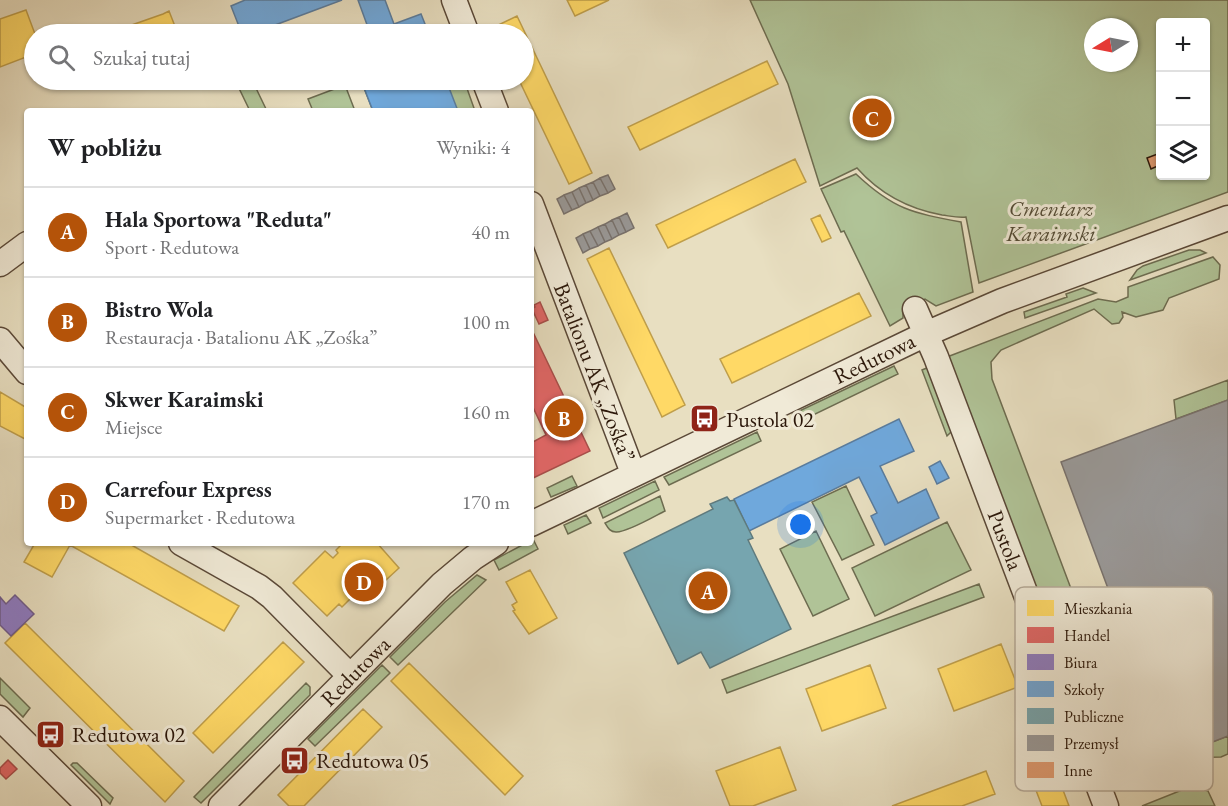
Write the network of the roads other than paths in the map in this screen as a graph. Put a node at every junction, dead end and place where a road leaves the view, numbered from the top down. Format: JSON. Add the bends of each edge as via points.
{"nodes":[{"id":1,"x":454,"y":0,"type":"edge"},
{"id":2,"x":463,"y":24,"type":"edge"},
{"id":3,"x":488,"y":90,"type":"edge"},
{"id":4,"x":495,"y":108,"type":"edge"},
{"id":5,"x":534,"y":212,"type":"edge"},
{"id":6,"x":1228,"y":218,"type":"edge"},
{"id":7,"x":24,"y":246,"type":"edge"},
{"id":8,"x":0,"y":264,"type":"edge"},
{"id":9,"x":915,"y":309,"type":"dead end"},
{"id":10,"x":926,"y":334,"type":"junction"},
{"id":11,"x":0,"y":340,"type":"edge"},
{"id":12,"x":24,"y":368,"type":"edge"},
{"id":13,"x":633,"y":473,"type":"junction"},
{"id":14,"x":534,"y":522,"type":"edge"},
{"id":15,"x":186,"y":546,"type":"edge"},
{"id":16,"x":491,"y":546,"type":"edge"},
{"id":17,"x":1022,"y":587,"type":"edge"},
{"id":18,"x":350,"y":676,"type":"junction"},
{"id":19,"x":0,"y":718,"type":"edge"},
{"id":20,"x":1100,"y":791,"type":"edge"},
{"id":21,"x":89,"y":806,"type":"edge"},
{"id":22,"x":221,"y":806,"type":"edge"},
{"id":23,"x":1106,"y":806,"type":"edge"}],
"edges":[{"from":1,"to":2,"type":"street"},
{"from":3,"to":4,"type":"street"},
{"from":5,"to":13,"type":"street","name":"Batalionu AK „Zośka”"},
{"from":6,"to":10,"type":"street","name":"Redutowa"},
{"from":7,"to":8,"type":"street"},
{"from":9,"to":10,"type":"street","name":"Pustola"},
{"from":10,"to":13,"type":"street","name":"Redutowa"},
{"from":10,"to":17,"type":"street","name":"Pustola"},
{"from":11,"to":12,"type":"street"},
{"from":13,"to":14,"type":"street","name":"Redutowa"},
{"from":15,"to":18,"type":"street","via":[[272,597]]},
{"from":16,"to":18,"type":"street","name":"Redutowa","via":[[442,584]]},
{"from":18,"to":22,"type":"street","name":"Redutowa"},
{"from":19,"to":21,"type":"street"},
{"from":20,"to":23,"type":"street","name":"Pustola"}]}
